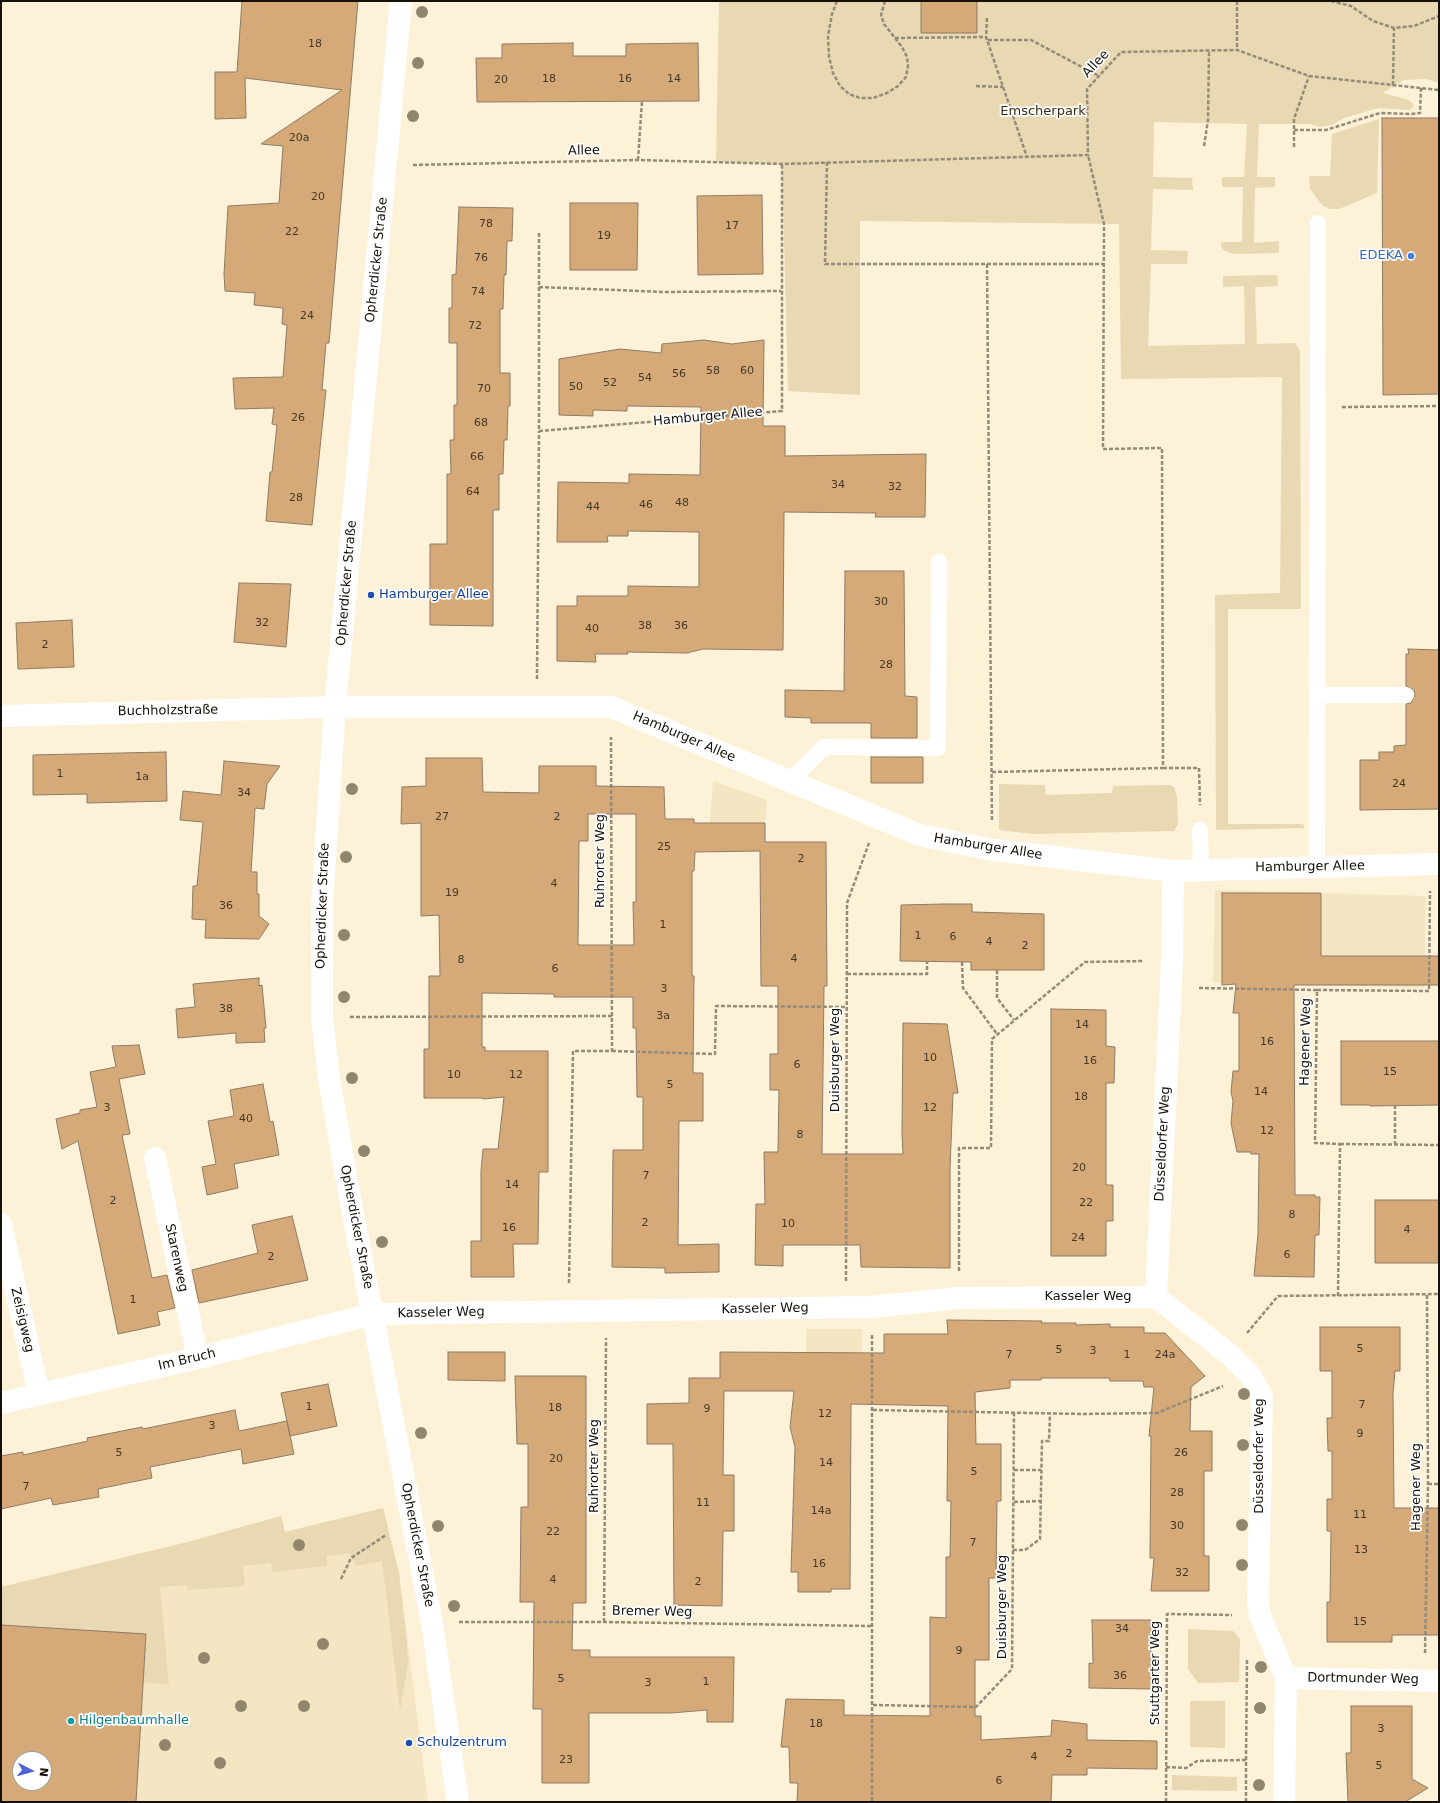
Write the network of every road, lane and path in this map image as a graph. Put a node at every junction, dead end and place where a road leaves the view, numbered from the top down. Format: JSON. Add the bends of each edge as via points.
{"nodes":[{"id":1,"x":401,"y":1,"type":"edge"},
{"id":2,"x":837,"y":1,"type":"edge"},
{"id":3,"x":885,"y":1,"type":"edge"},
{"id":4,"x":1237,"y":1,"type":"edge"},
{"id":5,"x":1331,"y":1,"type":"edge"},
{"id":6,"x":1439,"y":16,"type":"edge"},
{"id":7,"x":987,"y":18,"type":"dead end"},
{"id":8,"x":1394,"y":28,"type":"junction"},
{"id":9,"x":894,"y":38,"type":"junction"},
{"id":10,"x":987,"y":39,"type":"junction"},
{"id":11,"x":1237,"y":50,"type":"junction"},
{"id":12,"x":1209,"y":51,"type":"junction"},
{"id":13,"x":1099,"y":76,"type":"junction"},
{"id":14,"x":1309,"y":76,"type":"junction"},
{"id":15,"x":1393,"y":85,"type":"junction"},
{"id":16,"x":976,"y":86,"type":"dead end"},
{"id":17,"x":1003,"y":87,"type":"junction"},
{"id":18,"x":1421,"y":88,"type":"junction"},
{"id":19,"x":1439,"y":90,"type":"edge"},
{"id":20,"x":642,"y":101,"type":"dead end"},
{"id":21,"x":1294,"y":130,"type":"junction"},
{"id":22,"x":1204,"y":146,"type":"dead end"},
{"id":23,"x":1294,"y":147,"type":"dead end"},
{"id":24,"x":1088,"y":155,"type":"junction"},
{"id":25,"x":1027,"y":157,"type":"junction"},
{"id":26,"x":638,"y":160,"type":"junction"},
{"id":27,"x":827,"y":162,"type":"junction"},
{"id":28,"x":782,"y":164,"type":"junction"},
{"id":29,"x":386,"y":166,"type":"junction"},
{"id":30,"x":1318,"y":223,"type":"dead end"},
{"id":31,"x":538,"y":233,"type":"dead end"},
{"id":32,"x":987,"y":264,"type":"junction"},
{"id":33,"x":1104,"y":264,"type":"junction"},
{"id":34,"x":539,"y":287,"type":"junction"},
{"id":35,"x":781,"y":291,"type":"junction"},
{"id":36,"x":1439,"y":406,"type":"edge"},
{"id":37,"x":1318,"y":407,"type":"junction"},
{"id":38,"x":539,"y":431,"type":"junction"},
{"id":39,"x":938,"y":562,"type":"dead end"},
{"id":40,"x":1406,"y":694,"type":"dead end"},
{"id":41,"x":1317,"y":695,"type":"junction"},
{"id":42,"x":537,"y":706,"type":"junction"},
{"id":43,"x":335,"y":707,"type":"junction"},
{"id":44,"x":611,"y":707,"type":"junction"},
{"id":45,"x":1,"y":716,"type":"edge"},
{"id":46,"x":1163,"y":768,"type":"junction"},
{"id":47,"x":992,"y":772,"type":"junction"},
{"id":48,"x":790,"y":781,"type":"junction"},
{"id":49,"x":878,"y":818,"type":"junction"},
{"id":50,"x":1200,"y":830,"type":"joint"},
{"id":51,"x":992,"y":850,"type":"junction"},
{"id":52,"x":1434,"y":864,"type":"edge"},
{"id":53,"x":1317,"y":867,"type":"junction"},
{"id":54,"x":1201,"y":870,"type":"junction"},
{"id":55,"x":1173,"y":871,"type":"junction"},
{"id":56,"x":1172,"y":960,"type":"junction"},
{"id":57,"x":927,"y":961,"type":"dead end"},
{"id":58,"x":962,"y":962,"type":"dead end"},
{"id":59,"x":997,"y":970,"type":"dead end"},
{"id":60,"x":847,"y":974,"type":"junction"},
{"id":61,"x":1170,"y":988,"type":"junction"},
{"id":62,"x":1317,"y":990,"type":"junction"},
{"id":63,"x":846,"y":1007,"type":"junction"},
{"id":64,"x":612,"y":1016,"type":"junction"},
{"id":65,"x":322,"y":1017,"type":"junction"},
{"id":66,"x":1014,"y":1020,"type":"junction"},
{"id":67,"x":997,"y":1034,"type":"junction"},
{"id":68,"x":612,"y":1051,"type":"junction"},
{"id":69,"x":1395,"y":1105,"type":"dead end"},
{"id":70,"x":1340,"y":1144,"type":"junction"},
{"id":71,"x":1395,"y":1144,"type":"junction"},
{"id":72,"x":1439,"y":1145,"type":"edge"},
{"id":73,"x":155,"y":1158,"type":"dead end"},
{"id":74,"x":1,"y":1224,"type":"edge"},
{"id":75,"x":1427,"y":1294,"type":"junction"},
{"id":76,"x":1439,"y":1294,"type":"edge"},
{"id":77,"x":1338,"y":1296,"type":"junction"},
{"id":78,"x":1156,"y":1297,"type":"junction"},
{"id":79,"x":959,"y":1298,"type":"junction"},
{"id":80,"x":846,"y":1307,"type":"junction"},
{"id":81,"x":871,"y":1307,"type":"junction"},
{"id":82,"x":606,"y":1311,"type":"junction"},
{"id":83,"x":568,"y":1312,"type":"junction"},
{"id":84,"x":373,"y":1314,"type":"junction"},
{"id":85,"x":1229,"y":1354,"type":"junction"},
{"id":86,"x":198,"y":1358,"type":"junction"},
{"id":87,"x":1250,"y":1376,"type":"junction"},
{"id":88,"x":39,"y":1394,"type":"junction"},
{"id":89,"x":1,"y":1403,"type":"edge"},
{"id":90,"x":873,"y":1410,"type":"junction"},
{"id":91,"x":1014,"y":1413,"type":"junction"},
{"id":92,"x":1050,"y":1413,"type":"junction"},
{"id":93,"x":1014,"y":1470,"type":"junction"},
{"id":94,"x":1041,"y":1470,"type":"junction"},
{"id":95,"x":1428,"y":1484,"type":"junction"},
{"id":96,"x":1439,"y":1484,"type":"edge"},
{"id":97,"x":1041,"y":1501,"type":"junction"},
{"id":98,"x":1014,"y":1502,"type":"junction"},
{"id":99,"x":409,"y":1504,"type":"junction"},
{"id":100,"x":1013,"y":1550,"type":"junction"},
{"id":101,"x":341,"y":1579,"type":"dead end"},
{"id":102,"x":1260,"y":1615,"type":"junction"},
{"id":103,"x":604,"y":1622,"type":"junction"},
{"id":104,"x":432,"y":1623,"type":"junction"},
{"id":105,"x":873,"y":1626,"type":"junction"},
{"id":106,"x":1268,"y":1635,"type":"junction"},
{"id":107,"x":1286,"y":1678,"type":"junction"},
{"id":108,"x":1432,"y":1681,"type":"edge"},
{"id":109,"x":873,"y":1705,"type":"junction"},
{"id":110,"x":1246,"y":1760,"type":"junction"},
{"id":111,"x":1166,"y":1767,"type":"junction"},
{"id":112,"x":458,"y":1802,"type":"edge"},
{"id":113,"x":872,"y":1802,"type":"edge"},
{"id":114,"x":1166,"y":1802,"type":"edge"},
{"id":115,"x":1246,"y":1802,"type":"edge"},
{"id":116,"x":1284,"y":1802,"type":"edge"}],
"edges":[{"from":1,"to":29,"type":"street","name":"Opherdicker Straße"},
{"from":2,"to":9,"type":"path","via":[[828,36],[829,57],[840,86],[849,94],[860,98],[873,98],[887,93],[906,77],[907,57]]},
{"from":3,"to":9,"type":"path","via":[[881,15]]},
{"from":4,"to":11,"type":"path"},
{"from":5,"to":8,"type":"path","via":[[1352,6],[1373,21]]},
{"from":6,"to":8,"type":"path","via":[[1414,26]]},
{"from":7,"to":10,"type":"path"},
{"from":8,"to":15,"type":"path"},
{"from":9,"to":10,"type":"path"},
{"from":10,"to":13,"type":"path","via":[[1031,40]]},
{"from":10,"to":17,"type":"path"},
{"from":11,"to":12,"type":"path","name":"Allee"},
{"from":11,"to":14,"type":"path","name":"Allee"},
{"from":12,"to":13,"type":"path","name":"Allee","via":[[1121,52]]},
{"from":12,"to":22,"type":"path","via":[[1208,120]]},
{"from":13,"to":24,"type":"path","name":"Allee","via":[[1087,89]]},
{"from":14,"to":15,"type":"path","name":"Allee"},
{"from":14,"to":21,"type":"path","via":[[1294,119]]},
{"from":15,"to":18,"type":"path","name":"Allee"},
{"from":16,"to":17,"type":"path"},
{"from":17,"to":25,"type":"path"},
{"from":18,"to":19,"type":"path","name":"Allee"},
{"from":18,"to":21,"type":"path","via":[[1420,113],[1380,113],[1326,130]]},
{"from":20,"to":26,"type":"path"},
{"from":21,"to":23,"type":"path"},
{"from":24,"to":25,"type":"path","name":"Allee"},
{"from":24,"to":33,"type":"path","via":[[1104,224]]},
{"from":25,"to":27,"type":"path","name":"Allee"},
{"from":26,"to":28,"type":"path","name":"Allee"},
{"from":26,"to":29,"type":"path","name":"Allee"},
{"from":27,"to":28,"type":"path","name":"Allee"},
{"from":27,"to":32,"type":"path","via":[[825,264]]},
{"from":28,"to":35,"type":"path"},
{"from":29,"to":43,"type":"street","name":"Opherdicker Straße"},
{"from":30,"to":37,"type":"lane"},
{"from":31,"to":34,"type":"path"},
{"from":32,"to":33,"type":"path"},
{"from":32,"to":47,"type":"path"},
{"from":33,"to":46,"type":"path","via":[[1103,449],[1162,448]]},
{"from":34,"to":35,"type":"path","via":[[665,292]]},
{"from":34,"to":38,"type":"path"},
{"from":35,"to":38,"type":"path","name":"Hamburger Allee","via":[[782,411]]},
{"from":36,"to":37,"type":"path"},
{"from":37,"to":41,"type":"lane"},
{"from":38,"to":42,"type":"path"},
{"from":39,"to":48,"type":"lane","via":[[938,748],[824,747]]},
{"from":40,"to":41,"type":"lane"},
{"from":41,"to":53,"type":"lane"},
{"from":42,"to":43,"type":"street","name":"Hamburger Allee"},
{"from":42,"to":44,"type":"street","name":"Hamburger Allee"},
{"from":43,"to":45,"type":"street","name":"Buchholzstraße"},
{"from":43,"to":65,"type":"street","name":"Opherdicker Straße","via":[[322,903]]},
{"from":44,"to":48,"type":"street","name":"Hamburger Allee"},
{"from":44,"to":64,"type":"path","name":"Ruhrorter Weg"},
{"from":46,"to":47,"type":"path"},
{"from":46,"to":50,"type":"path","via":[[1199,768]]},
{"from":47,"to":51,"type":"path"},
{"from":48,"to":49,"type":"street","name":"Hamburger Allee"},
{"from":49,"to":51,"type":"street","name":"Hamburger Allee","via":[[920,835]]},
{"from":49,"to":60,"type":"path","name":"Duisburger Weg","via":[[847,903]]},
{"from":50,"to":54,"type":"lane"},
{"from":51,"to":55,"type":"street","name":"Hamburger Allee"},
{"from":52,"to":53,"type":"street","name":"Hamburger Allee"},
{"from":52,"to":62,"type":"path","via":[[1429,991]]},
{"from":53,"to":54,"type":"street","name":"Hamburger Allee"},
{"from":54,"to":55,"type":"street","name":"Hamburger Allee"},
{"from":55,"to":56,"type":"street","name":"Düsseldorfer Weg"},
{"from":56,"to":61,"type":"street","name":"Düsseldorfer Weg"},
{"from":56,"to":66,"type":"path","via":[[1085,962]]},
{"from":57,"to":60,"type":"path","via":[[927,974]]},
{"from":58,"to":67,"type":"path","via":[[963,988]]},
{"from":59,"to":66,"type":"path","via":[[997,998]]},
{"from":60,"to":63,"type":"path","name":"Duisburger Weg"},
{"from":61,"to":62,"type":"path","name":"Hagener Weg"},
{"from":61,"to":78,"type":"street","name":"Düsseldorfer Weg"},
{"from":62,"to":70,"type":"path","name":"Hagener Weg","via":[[1315,1143]]},
{"from":63,"to":68,"type":"path","via":[[716,1006],[715,1054]]},
{"from":63,"to":80,"type":"path","name":"Duisburger Weg"},
{"from":64,"to":65,"type":"path"},
{"from":64,"to":68,"type":"path","name":"Ruhrorter Weg"},
{"from":65,"to":84,"type":"street","name":"Opherdicker Straße","via":[[329,1080]]},
{"from":66,"to":67,"type":"path"},
{"from":67,"to":79,"type":"path","via":[[992,1039],[991,1148],[959,1148]]},
{"from":68,"to":83,"type":"path","via":[[573,1051]]},
{"from":69,"to":71,"type":"path"},
{"from":70,"to":71,"type":"path","name":"Hagener Weg"},
{"from":70,"to":77,"type":"path"},
{"from":71,"to":72,"type":"path","name":"Hagener Weg"},
{"from":73,"to":86,"type":"street","name":"Starenweg"},
{"from":74,"to":88,"type":"street","name":"Zeisigweg"},
{"from":75,"to":76,"type":"path"},
{"from":75,"to":77,"type":"path"},
{"from":75,"to":95,"type":"path","name":"Hagener Weg"},
{"from":77,"to":85,"type":"path","via":[[1278,1296]]},
{"from":78,"to":79,"type":"street","name":"Kasseler Weg"},
{"from":78,"to":85,"type":"street","name":"Düsseldorfer Weg"},
{"from":79,"to":81,"type":"street","name":"Kasseler Weg"},
{"from":80,"to":81,"type":"street","name":"Kasseler Weg"},
{"from":80,"to":82,"type":"street","name":"Kasseler Weg"},
{"from":81,"to":90,"type":"path"},
{"from":82,"to":83,"type":"street","name":"Kasseler Weg"},
{"from":82,"to":103,"type":"path","name":"Ruhrorter Weg"},
{"from":83,"to":84,"type":"street","name":"Kasseler Weg"},
{"from":84,"to":86,"type":"street","name":"Im Bruch"},
{"from":84,"to":99,"type":"street","name":"Opherdicker Straße"},
{"from":85,"to":87,"type":"street","name":"Düsseldorfer Weg"},
{"from":86,"to":88,"type":"street","name":"Im Bruch"},
{"from":87,"to":92,"type":"path","via":[[1157,1413]]},
{"from":87,"to":102,"type":"street","name":"Düsseldorfer Weg","via":[[1262,1397],[1258,1600]]},
{"from":88,"to":89,"type":"street","name":"Im Bruch"},
{"from":90,"to":91,"type":"path"},
{"from":90,"to":105,"type":"path"},
{"from":91,"to":92,"type":"path"},
{"from":91,"to":93,"type":"path","name":"Duisburger Weg"},
{"from":92,"to":94,"type":"path","via":[[1049,1441],[1042,1441]]},
{"from":93,"to":94,"type":"path"},
{"from":93,"to":98,"type":"path","name":"Duisburger Weg"},
{"from":94,"to":97,"type":"path"},
{"from":95,"to":96,"type":"path"},
{"from":95,"to":108,"type":"path","name":"Hagener Weg"},
{"from":97,"to":98,"type":"path"},
{"from":97,"to":100,"type":"path","via":[[1040,1539],[1026,1550]]},
{"from":98,"to":100,"type":"path","name":"Duisburger Weg"},
{"from":99,"to":101,"type":"path","via":[[393,1530],[351,1558]]},
{"from":99,"to":104,"type":"street","name":"Opherdicker Straße"},
{"from":100,"to":109,"type":"path","name":"Duisburger Weg","via":[[1012,1669],[976,1707]]},
{"from":102,"to":106,"type":"street","name":"Düsseldorfer Weg"},
{"from":102,"to":111,"type":"path","name":"Stuttgarter Weg","via":[[1167,1614]]},
{"from":103,"to":104,"type":"path","name":"Bremer Weg"},
{"from":103,"to":105,"type":"path","name":"Bremer Weg"},
{"from":104,"to":112,"type":"street","name":"Opherdicker Straße"},
{"from":105,"to":109,"type":"path"},
{"from":106,"to":107,"type":"street","name":"Düsseldorfer Weg"},
{"from":106,"to":110,"type":"path","via":[[1248,1646]]},
{"from":107,"to":108,"type":"street","name":"Dortmunder Weg"},
{"from":107,"to":116,"type":"street","name":"Düsseldorfer Weg"},
{"from":109,"to":113,"type":"path"},
{"from":110,"to":111,"type":"path","via":[[1197,1761],[1186,1768]]},
{"from":110,"to":115,"type":"path"},
{"from":111,"to":114,"type":"path","name":"Stuttgarter Weg"}]}
